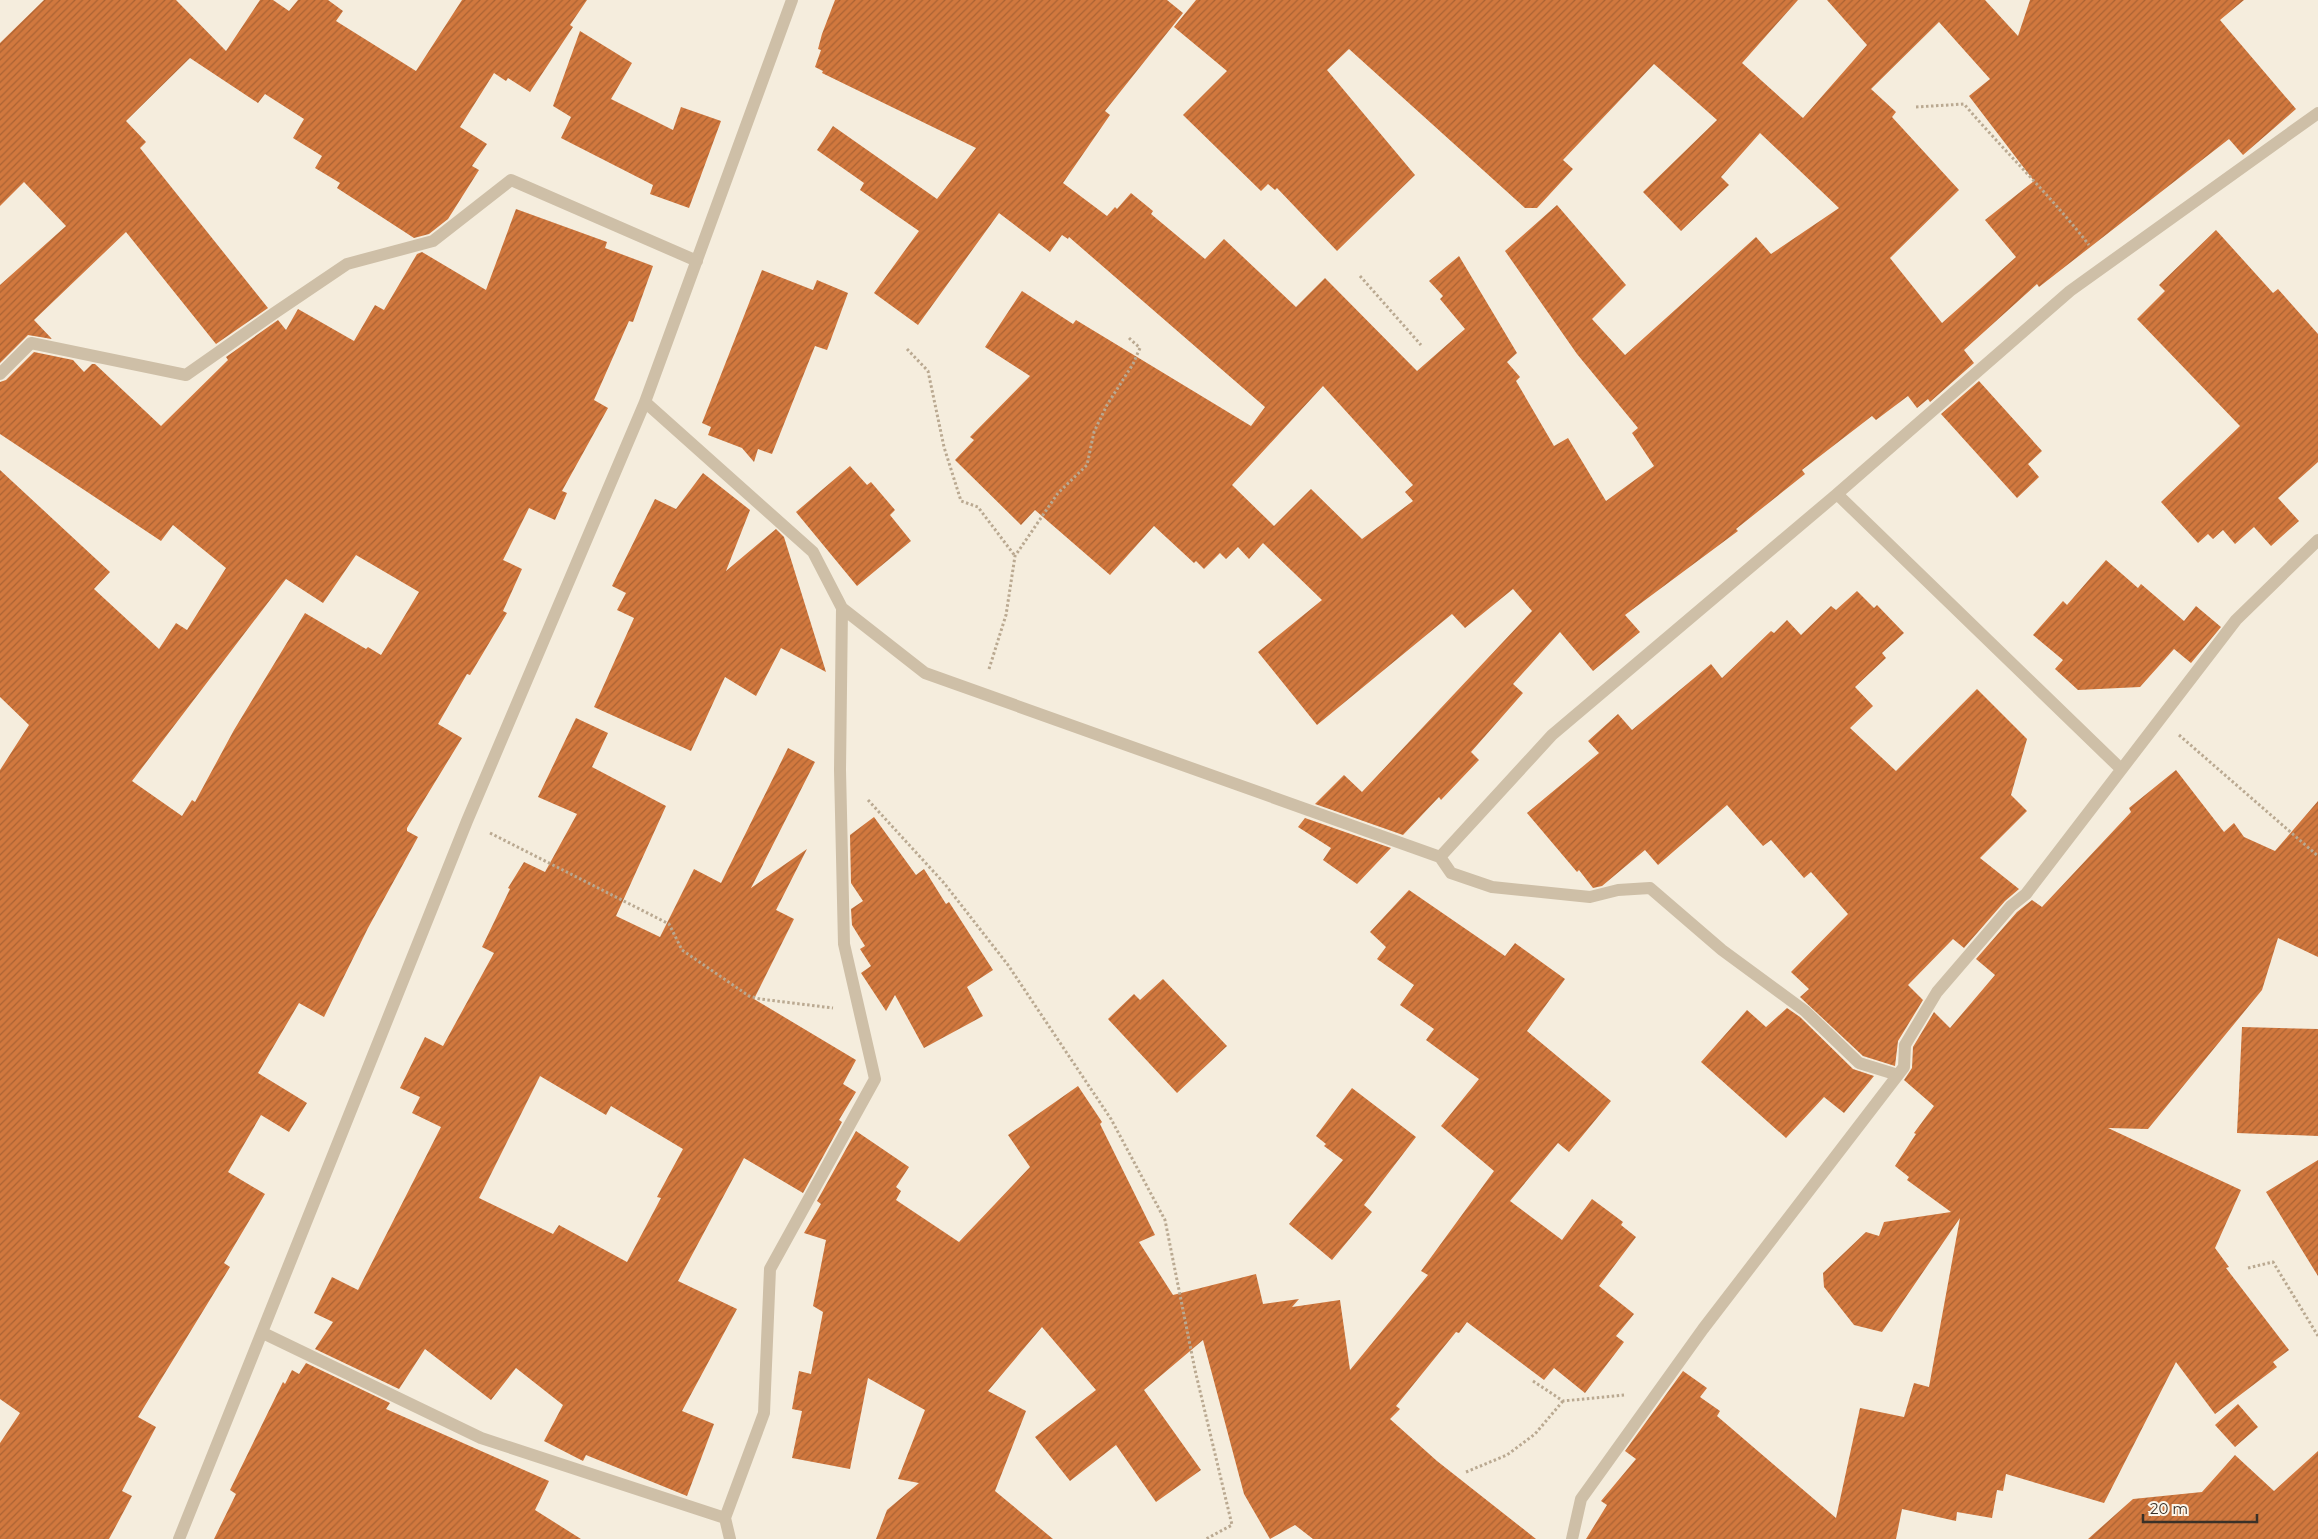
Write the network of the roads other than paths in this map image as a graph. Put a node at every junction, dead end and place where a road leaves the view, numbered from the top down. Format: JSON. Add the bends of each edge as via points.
{"nodes":[{"id":1,"x":792,"y":0,"type":"edge"},
{"id":2,"x":2318,"y":113,"type":"edge"},
{"id":3,"x":697,"y":261,"type":"junction"},
{"id":4,"x":0,"y":374,"type":"edge"},
{"id":5,"x":645,"y":402,"type":"junction"},
{"id":6,"x":1838,"y":494,"type":"junction"},
{"id":7,"x":2318,"y":540,"type":"edge"},
{"id":8,"x":842,"y":608,"type":"junction"},
{"id":9,"x":2121,"y":768,"type":"junction"},
{"id":10,"x":1440,"y":857,"type":"junction"},
{"id":11,"x":1898,"y":1075,"type":"junction"},
{"id":12,"x":263,"y":1333,"type":"junction"},
{"id":13,"x":724,"y":1518,"type":"junction"},
{"id":14,"x":179,"y":1539,"type":"edge"},
{"id":15,"x":730,"y":1539,"type":"edge"},
{"id":16,"x":1572,"y":1539,"type":"edge"}],
"edges":[{"from":1,"to":3,"type":"street"},
{"from":2,"to":6,"type":"street","via":[[2070,291]]},
{"from":3,"to":4,"type":"street","via":[[511,180],[433,241],[347,264],[186,375],[31,343]]},
{"from":3,"to":5,"type":"street"},
{"from":5,"to":8,"type":"street","via":[[813,552]]},
{"from":5,"to":12,"type":"street","via":[[467,821]]},
{"from":6,"to":9,"type":"street"},
{"from":6,"to":10,"type":"street","via":[[1552,735]]},
{"from":7,"to":9,"type":"street","via":[[2236,620]]},
{"from":8,"to":10,"type":"street","via":[[925,674]]},
{"from":8,"to":13,"type":"street","via":[[840,770],[844,944],[875,1079],[770,1269],[764,1413]]},
{"from":9,"to":11,"type":"street","via":[[2026,894],[2011,906],[1936,992],[1905,1045],[1904,1067]]},
{"from":10,"to":11,"type":"street","via":[[1451,873],[1492,887],[1590,897],[1618,890],[1650,888],[1722,950],[1805,1011],[1859,1063]]},
{"from":11,"to":16,"type":"street","via":[[1703,1329],[1581,1499]]},
{"from":12,"to":13,"type":"street","via":[[481,1438]]},
{"from":12,"to":14,"type":"street"},
{"from":13,"to":15,"type":"street"}]}
